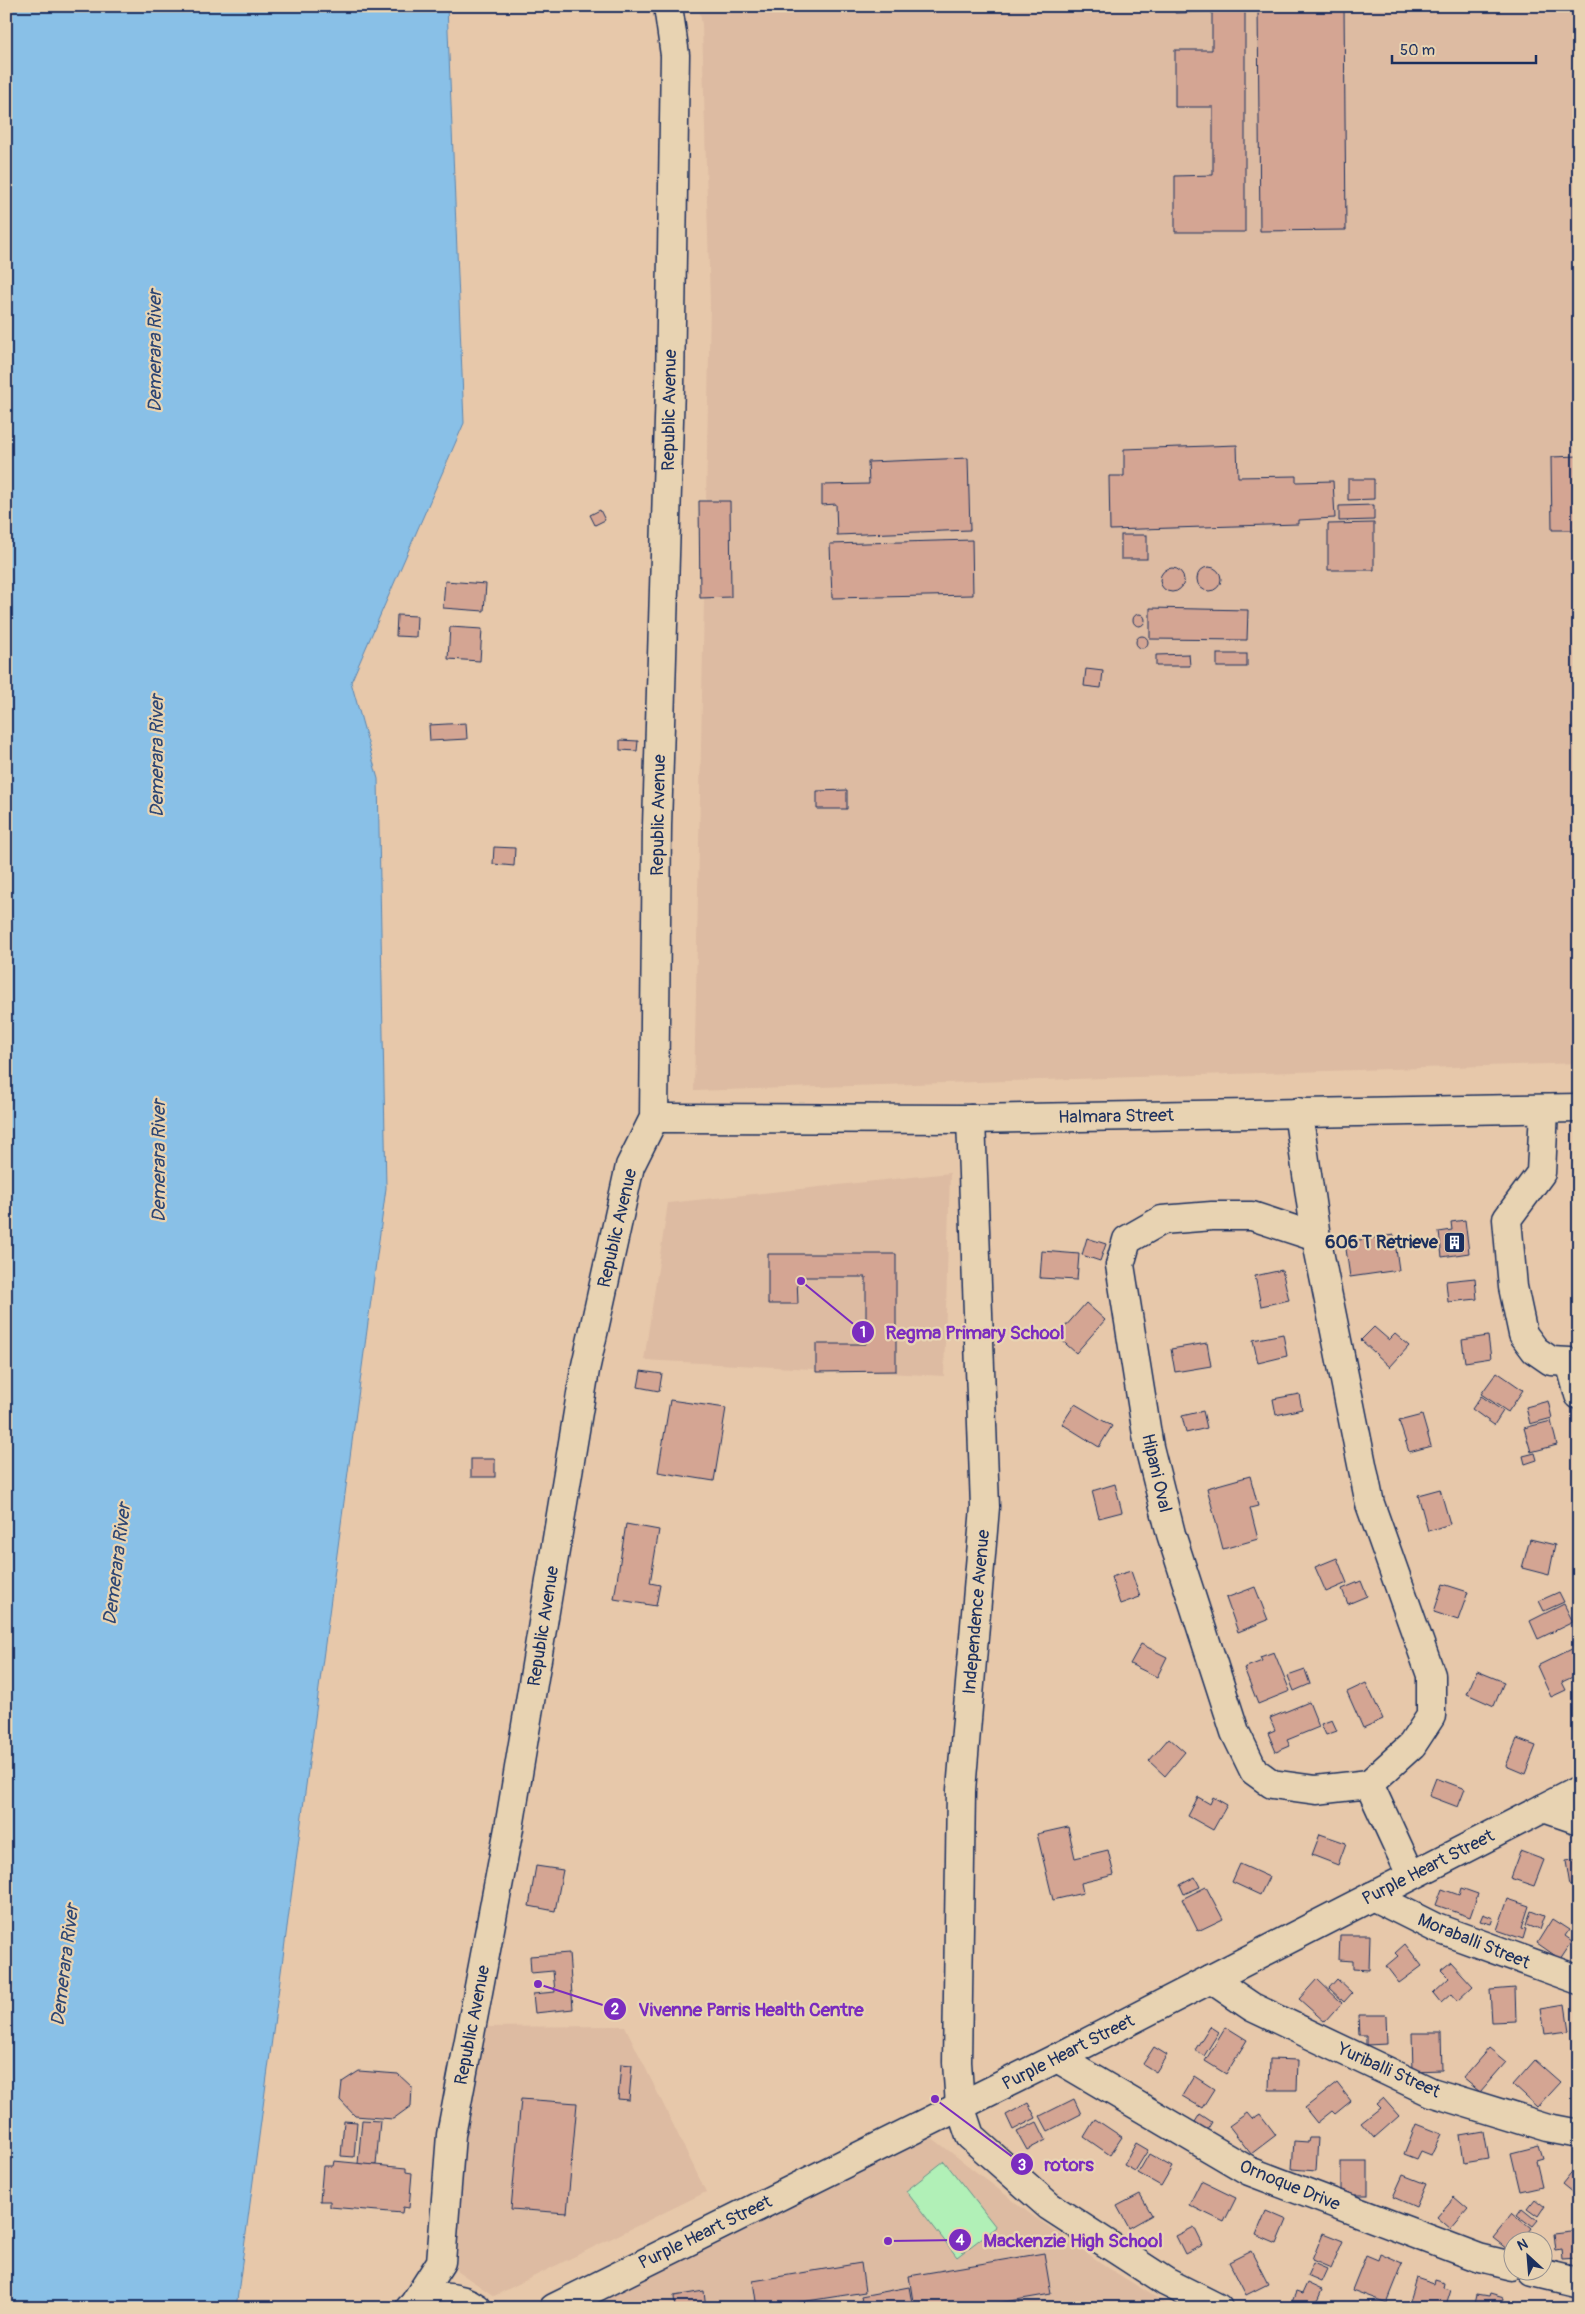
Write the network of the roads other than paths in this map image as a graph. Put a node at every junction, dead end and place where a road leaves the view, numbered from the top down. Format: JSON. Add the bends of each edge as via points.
{"nodes":[{"id":1,"x":668,"y":6,"type":"edge"},
{"id":2,"x":1579,"y":1108,"type":"edge"},
{"id":3,"x":1544,"y":1109,"type":"junction"},
{"id":4,"x":1298,"y":1112,"type":"junction"},
{"id":5,"x":654,"y":1118,"type":"junction"},
{"id":6,"x":971,"y":1119,"type":"junction"},
{"id":7,"x":1316,"y":1237,"type":"junction"},
{"id":8,"x":1574,"y":1360,"type":"edge"},
{"id":9,"x":1579,"y":1395,"type":"edge"},
{"id":10,"x":1369,"y":1784,"type":"junction"},
{"id":11,"x":1579,"y":1790,"type":"edge"},
{"id":12,"x":1544,"y":1808,"type":"junction"},
{"id":13,"x":1579,"y":1820,"type":"edge"},
{"id":14,"x":1411,"y":1875,"type":"junction"},
{"id":15,"x":1372,"y":1896,"type":"junction"},
{"id":16,"x":1211,"y":1979,"type":"junction"},
{"id":17,"x":1579,"y":1980,"type":"edge"},
{"id":18,"x":1057,"y":2058,"type":"junction"},
{"id":19,"x":960,"y":2106,"type":"junction"},
{"id":20,"x":1579,"y":2134,"type":"edge"},
{"id":21,"x":441,"y":2262,"type":"junction"},
{"id":22,"x":1502,"y":2264,"type":"edge"},
{"id":23,"x":1552,"y":2277,"type":"edge"},
{"id":24,"x":1579,"y":2283,"type":"edge"},
{"id":25,"x":472,"y":2305,"type":"edge"},
{"id":26,"x":412,"y":2306,"type":"edge"},
{"id":27,"x":554,"y":2308,"type":"edge"},
{"id":28,"x":1218,"y":2308,"type":"edge"}],
"edges":[{"from":1,"to":5,"type":"street","name":"Republic Avenue","via":[[675,56],[670,386],[656,826]]},
{"from":2,"to":3,"type":"street","name":"Halmara Street"},
{"from":3,"to":4,"type":"street","name":"Halmara Street"},
{"from":3,"to":8,"type":"street","via":[[1541,1173],[1507,1220],[1513,1287],[1523,1334],[1535,1350],[1551,1361]]},
{"from":4,"to":6,"type":"street","name":"Halmara Street"},
{"from":4,"to":7,"type":"street"},
{"from":5,"to":6,"type":"street","name":"Halmara Street"},
{"from":5,"to":21,"type":"street","name":"Republic Avenue","via":[[630,1166],[585,1370],[509,1828],[451,2136]]},
{"from":6,"to":19,"type":"street","name":"Independence Avenue","via":[[985,1507],[961,1790],[957,2062]]},
{"from":7,"to":10,"type":"street","via":[[1370,1504],[1431,1675],[1431,1716],[1412,1744]]},
{"from":7,"to":10,"type":"street","name":"Hipani Oval","via":[[1252,1216],[1162,1220],[1127,1240],[1120,1265],[1150,1447],[1171,1534],[1235,1732],[1254,1771],[1272,1784],[1316,1790]]},
{"from":8,"to":9,"type":"street"},
{"from":10,"to":14,"type":"street"},
{"from":11,"to":12,"type":"street","name":"Purple Heart Street"},
{"from":12,"to":13,"type":"street"},
{"from":12,"to":14,"type":"street","name":"Purple Heart Street"},
{"from":14,"to":15,"type":"street","name":"Purple Heart Street"},
{"from":15,"to":16,"type":"street","name":"Purple Heart Street"},
{"from":15,"to":17,"type":"street","name":"Moraballi Street","via":[[1436,1928]]},
{"from":16,"to":18,"type":"street","name":"Purple Heart Street"},
{"from":16,"to":20,"type":"street","name":"Yuriballi Street","via":[[1252,2007],[1431,2092],[1548,2128]]},
{"from":18,"to":19,"type":"street","name":"Purple Heart Street"},
{"from":18,"to":22,"type":"street","name":"Ornoque Drive","via":[[1248,2171],[1479,2258]]},
{"from":19,"to":27,"type":"street","name":"Purple Heart Street"},
{"from":19,"to":28,"type":"street","name":"Independence Avenue","via":[[970,2136],[1049,2206],[1166,2282]]},
{"from":21,"to":25,"type":"street"},
{"from":21,"to":26,"type":"street","name":"Republic Avenue"},
{"from":23,"to":24,"type":"street"},
{"from":25,"to":26,"type":"street","via":[[449,2298],[431,2298]]}]}
